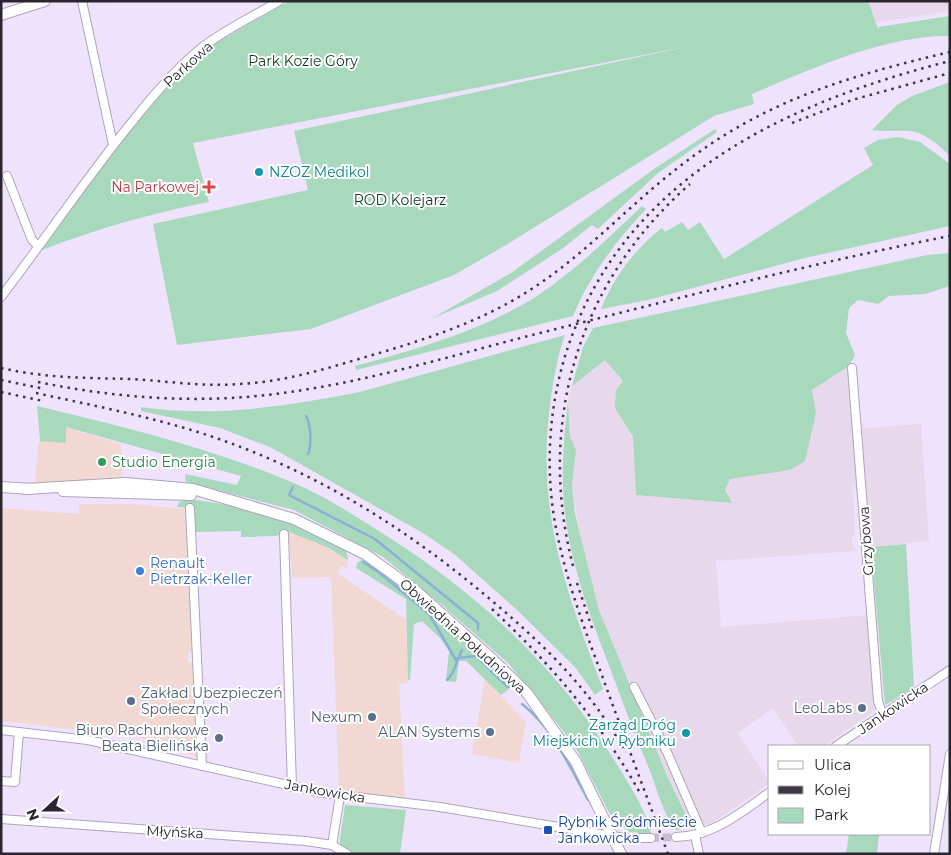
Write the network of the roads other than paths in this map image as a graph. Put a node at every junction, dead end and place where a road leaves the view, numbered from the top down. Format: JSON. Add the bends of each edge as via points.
{"nodes":[{"id":1,"x":45,"y":1,"type":"edge"},
{"id":2,"x":82,"y":1,"type":"edge"},
{"id":3,"x":279,"y":1,"type":"edge"},
{"id":4,"x":16,"y":5,"type":"edge"},
{"id":5,"x":1,"y":15,"type":"edge"},
{"id":6,"x":112,"y":145,"type":"junction"},
{"id":7,"x":7,"y":176,"type":"dead end"},
{"id":8,"x":38,"y":246,"type":"junction"},
{"id":9,"x":1,"y":297,"type":"edge"},
{"id":10,"x":852,"y":368,"type":"dead end"},
{"id":11,"x":1,"y":487,"type":"edge"},
{"id":12,"x":190,"y":508,"type":"dead end"},
{"id":13,"x":284,"y":534,"type":"dead end"},
{"id":14,"x":950,"y":670,"type":"edge"},
{"id":15,"x":634,"y":688,"type":"dead end"},
{"id":16,"x":882,"y":714,"type":"junction"},
{"id":17,"x":1,"y":730,"type":"edge"},
{"id":18,"x":19,"y":732,"type":"junction"},
{"id":19,"x":837,"y":745,"type":"edge"},
{"id":20,"x":950,"y":754,"type":"edge"},
{"id":21,"x":202,"y":766,"type":"junction"},
{"id":22,"x":1,"y":781,"type":"edge"},
{"id":23,"x":292,"y":787,"type":"junction"},
{"id":24,"x":768,"y":793,"type":"edge"},
{"id":25,"x":340,"y":796,"type":"junction"},
{"id":26,"x":1,"y":819,"type":"edge"},
{"id":27,"x":698,"y":834,"type":"junction"},
{"id":28,"x":613,"y":836,"type":"junction"},
{"id":29,"x":676,"y":837,"type":"tunnel mouth"},
{"id":30,"x":651,"y":838,"type":"tunnel mouth"},
{"id":31,"x":332,"y":845,"type":"junction"},
{"id":32,"x":347,"y":854,"type":"edge"},
{"id":33,"x":621,"y":854,"type":"edge"},
{"id":34,"x":699,"y":854,"type":"edge"},
{"id":35,"x":934,"y":854,"type":"edge"}],
"edges":[{"from":1,"to":4,"type":"main road"},
{"from":2,"to":6,"type":"street"},
{"from":3,"to":6,"type":"street","name":"Parkowa","via":[[204,46],[176,72]]},
{"from":4,"to":5,"type":"main road"},
{"from":6,"to":8,"type":"street","name":"Parkowa"},
{"from":7,"to":8,"type":"street","via":[[32,240]]},
{"from":8,"to":9,"type":"street","name":"Parkowa"},
{"from":10,"to":16,"type":"street","name":"Grzybowa","via":[[878,701]]},
{"from":11,"to":28,"type":"main road","name":"Obwiednia Południowa","via":[[25,489],[138,483],[193,489],[294,519],[340,539],[386,567],[504,669],[534,702],[576,762]]},
{"from":12,"to":21,"type":"street"},
{"from":13,"to":23,"type":"street"},
{"from":14,"to":16,"type":"street","name":"Jankowicka"},
{"from":15,"to":27,"type":"street","via":[[667,752]]},
{"from":16,"to":19,"type":"street","name":"Jankowicka"},
{"from":17,"to":18,"type":"street","name":"Jankowicka"},
{"from":18,"to":21,"type":"street","name":"Jankowicka","via":[[71,737]]},
{"from":18,"to":22,"type":"street","via":[[15,782]]},
{"from":20,"to":35,"type":"street"},
{"from":21,"to":23,"type":"street","name":"Jankowicka"},
{"from":23,"to":25,"type":"street","name":"Jankowicka"},
{"from":24,"to":27,"type":"street","via":[[730,821]]},
{"from":25,"to":28,"type":"street","name":"Jankowicka","via":[[433,806]]},
{"from":25,"to":31,"type":"street"},
{"from":26,"to":31,"type":"street","name":"Młyńska","via":[[265,837]]},
{"from":27,"to":29,"type":"street"},
{"from":27,"to":34,"type":"street"},
{"from":28,"to":30,"type":"street","name":"Jankowicka"},
{"from":28,"to":33,"type":"main road","name":"Obwiednia Południowa"},
{"from":31,"to":32,"type":"street","name":"Młyńska"}]}
